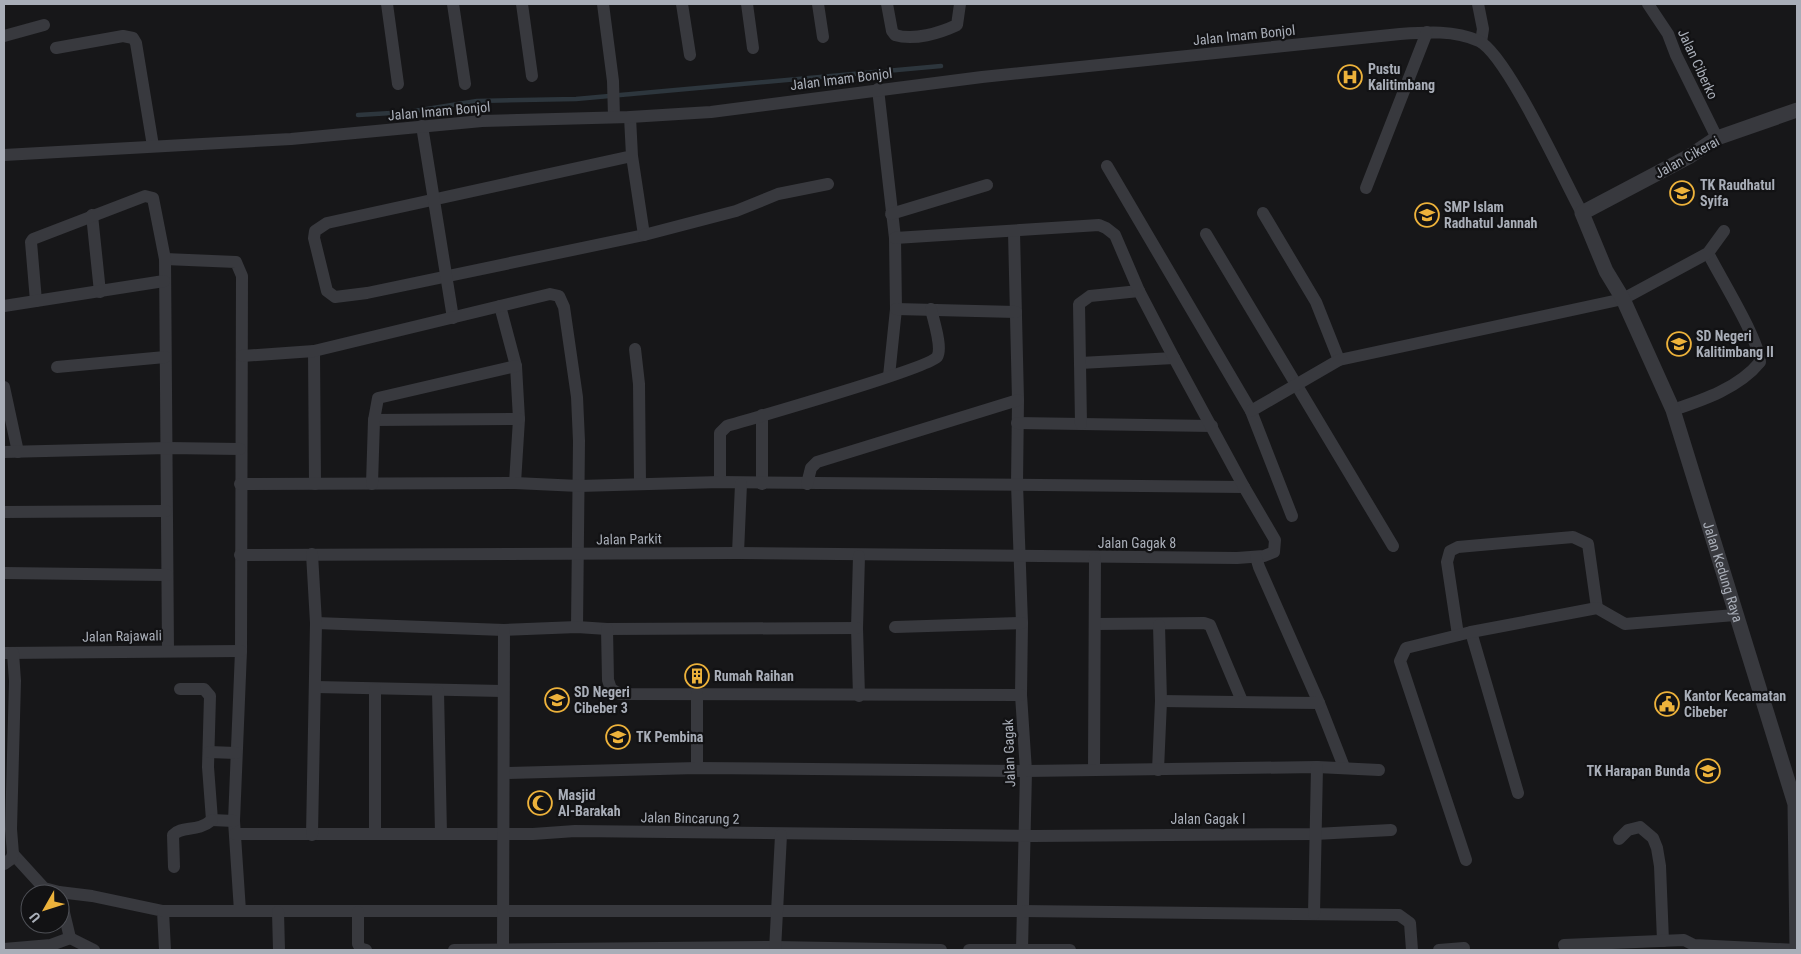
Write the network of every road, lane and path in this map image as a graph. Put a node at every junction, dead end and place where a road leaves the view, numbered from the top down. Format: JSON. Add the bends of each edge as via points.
{"nodes":[{"id":1,"x":387,"y":4,"type":"edge"},
{"id":2,"x":453,"y":4,"type":"edge"},
{"id":3,"x":522,"y":4,"type":"edge"},
{"id":4,"x":603,"y":4,"type":"edge"},
{"id":5,"x":682,"y":4,"type":"edge"},
{"id":6,"x":748,"y":4,"type":"edge"},
{"id":7,"x":818,"y":4,"type":"edge"},
{"id":8,"x":887,"y":4,"type":"edge"},
{"id":9,"x":960,"y":4,"type":"edge"},
{"id":10,"x":1648,"y":4,"type":"edge"},
{"id":11,"x":1480,"y":5,"type":"edge"},
{"id":12,"x":44,"y":25,"type":"dead end"},
{"id":13,"x":1427,"y":32,"type":"junction"},
{"id":14,"x":4,"y":36,"type":"edge"},
{"id":15,"x":823,"y":37,"type":"dead end"},
{"id":16,"x":1481,"y":42,"type":"junction"},
{"id":17,"x":56,"y":48,"type":"dead end"},
{"id":18,"x":752,"y":48,"type":"dead end"},
{"id":19,"x":690,"y":55,"type":"dead end"},
{"id":20,"x":532,"y":76,"type":"dead end"},
{"id":21,"x":398,"y":84,"type":"dead end"},
{"id":22,"x":466,"y":84,"type":"dead end"},
{"id":23,"x":878,"y":89,"type":"junction"},
{"id":24,"x":1797,"y":110,"type":"edge"},
{"id":25,"x":614,"y":117,"type":"junction"},
{"id":26,"x":630,"y":117,"type":"junction"},
{"id":27,"x":422,"y":126,"type":"junction"},
{"id":28,"x":1717,"y":138,"type":"junction"},
{"id":29,"x":153,"y":146,"type":"junction"},
{"id":30,"x":4,"y":155,"type":"edge"},
{"id":31,"x":632,"y":156,"type":"junction"},
{"id":32,"x":1107,"y":166,"type":"dead end"},
{"id":33,"x":828,"y":184,"type":"dead end"},
{"id":34,"x":987,"y":186,"type":"dead end"},
{"id":35,"x":1366,"y":188,"type":"dead end"},
{"id":36,"x":435,"y":199,"type":"junction"},
{"id":37,"x":1263,"y":212,"type":"dead end"},
{"id":38,"x":1582,"y":213,"type":"junction"},
{"id":39,"x":891,"y":214,"type":"junction"},
{"id":40,"x":92,"y":215,"type":"junction"},
{"id":41,"x":1724,"y":231,"type":"dead end"},
{"id":42,"x":1014,"y":232,"type":"junction"},
{"id":43,"x":1206,"y":234,"type":"dead end"},
{"id":44,"x":644,"y":235,"type":"junction"},
{"id":45,"x":895,"y":238,"type":"junction"},
{"id":46,"x":1708,"y":254,"type":"junction"},
{"id":47,"x":165,"y":259,"type":"junction"},
{"id":48,"x":445,"y":276,"type":"junction"},
{"id":49,"x":164,"y":281,"type":"junction"},
{"id":50,"x":1139,"y":291,"type":"junction"},
{"id":51,"x":100,"y":292,"type":"junction"},
{"id":52,"x":1623,"y":299,"type":"junction"},
{"id":53,"x":36,"y":301,"type":"junction"},
{"id":54,"x":4,"y":306,"type":"edge"},
{"id":55,"x":500,"y":306,"type":"junction"},
{"id":56,"x":896,"y":309,"type":"junction"},
{"id":57,"x":930,"y":309,"type":"junction"},
{"id":58,"x":1016,"y":312,"type":"junction"},
{"id":59,"x":453,"y":318,"type":"junction"},
{"id":60,"x":635,"y":349,"type":"dead end"},
{"id":61,"x":314,"y":351,"type":"junction"},
{"id":62,"x":242,"y":356,"type":"junction"},
{"id":63,"x":165,"y":357,"type":"junction"},
{"id":64,"x":1174,"y":358,"type":"junction"},
{"id":65,"x":1339,"y":360,"type":"junction"},
{"id":66,"x":1080,"y":363,"type":"junction"},
{"id":67,"x":516,"y":366,"type":"junction"},
{"id":68,"x":57,"y":367,"type":"dead end"},
{"id":69,"x":889,"y":376,"type":"junction"},
{"id":70,"x":1295,"y":385,"type":"junction"},
{"id":71,"x":4,"y":387,"type":"edge"},
{"id":72,"x":1018,"y":400,"type":"junction"},
{"id":73,"x":1672,"y":410,"type":"junction"},
{"id":74,"x":1250,"y":411,"type":"junction"},
{"id":75,"x":762,"y":415,"type":"junction"},
{"id":76,"x":519,"y":419,"type":"junction"},
{"id":77,"x":374,"y":420,"type":"junction"},
{"id":78,"x":1017,"y":423,"type":"junction"},
{"id":79,"x":1082,"y":424,"type":"junction"},
{"id":80,"x":1212,"y":426,"type":"junction"},
{"id":81,"x":168,"y":448,"type":"junction"},
{"id":82,"x":240,"y":449,"type":"junction"},
{"id":83,"x":4,"y":452,"type":"edge"},
{"id":84,"x":18,"y":452,"type":"junction"},
{"id":85,"x":720,"y":482,"type":"junction"},
{"id":86,"x":515,"y":483,"type":"junction"},
{"id":87,"x":640,"y":483,"type":"junction"},
{"id":88,"x":240,"y":484,"type":"junction"},
{"id":89,"x":315,"y":484,"type":"junction"},
{"id":90,"x":372,"y":484,"type":"junction"},
{"id":91,"x":741,"y":484,"type":"junction"},
{"id":92,"x":762,"y":484,"type":"junction"},
{"id":93,"x":807,"y":484,"type":"junction"},
{"id":94,"x":1017,"y":484,"type":"junction"},
{"id":95,"x":579,"y":486,"type":"junction"},
{"id":96,"x":1244,"y":487,"type":"junction"},
{"id":97,"x":166,"y":510,"type":"junction"},
{"id":98,"x":4,"y":512,"type":"edge"},
{"id":99,"x":1292,"y":516,"type":"dead end"},
{"id":100,"x":1393,"y":546,"type":"dead end"},
{"id":101,"x":738,"y":553,"type":"junction"},
{"id":102,"x":312,"y":554,"type":"junction"},
{"id":103,"x":577,"y":554,"type":"junction"},
{"id":104,"x":240,"y":555,"type":"junction"},
{"id":105,"x":859,"y":556,"type":"junction"},
{"id":106,"x":1018,"y":556,"type":"junction"},
{"id":107,"x":1256,"y":557,"type":"junction"},
{"id":108,"x":1095,"y":558,"type":"junction"},
{"id":109,"x":4,"y":572,"type":"edge"},
{"id":110,"x":167,"y":575,"type":"junction"},
{"id":111,"x":1597,"y":608,"type":"junction"},
{"id":112,"x":1735,"y":615,"type":"junction"},
{"id":113,"x":1022,"y":623,"type":"junction"},
{"id":114,"x":316,"y":624,"type":"junction"},
{"id":115,"x":1096,"y":624,"type":"junction"},
{"id":116,"x":1159,"y":625,"type":"junction"},
{"id":117,"x":577,"y":627,"type":"junction"},
{"id":118,"x":895,"y":627,"type":"dead end"},
{"id":119,"x":857,"y":628,"type":"junction"},
{"id":120,"x":606,"y":629,"type":"junction"},
{"id":121,"x":504,"y":630,"type":"junction"},
{"id":122,"x":1464,"y":634,"type":"junction"},
{"id":123,"x":168,"y":650,"type":"junction"},
{"id":124,"x":241,"y":651,"type":"junction"},
{"id":125,"x":8,"y":653,"type":"edge"},
{"id":126,"x":316,"y":687,"type":"junction"},
{"id":127,"x":180,"y":689,"type":"dead end"},
{"id":128,"x":375,"y":689,"type":"junction"},
{"id":129,"x":438,"y":691,"type":"junction"},
{"id":130,"x":502,"y":691,"type":"junction"},
{"id":131,"x":697,"y":694,"type":"junction"},
{"id":132,"x":1021,"y":695,"type":"junction"},
{"id":133,"x":859,"y":696,"type":"junction"},
{"id":134,"x":1162,"y":701,"type":"junction"},
{"id":135,"x":1242,"y":701,"type":"junction"},
{"id":136,"x":1319,"y":703,"type":"junction"},
{"id":137,"x":209,"y":752,"type":"junction"},
{"id":138,"x":236,"y":753,"type":"junction"},
{"id":139,"x":1317,"y":767,"type":"junction"},
{"id":140,"x":697,"y":768,"type":"junction"},
{"id":141,"x":1344,"y":768,"type":"junction"},
{"id":142,"x":1094,"y":770,"type":"junction"},
{"id":143,"x":1158,"y":770,"type":"junction"},
{"id":144,"x":1380,"y":770,"type":"dead end"},
{"id":145,"x":1026,"y":771,"type":"junction"},
{"id":146,"x":505,"y":773,"type":"junction"},
{"id":147,"x":1518,"y":793,"type":"dead end"},
{"id":148,"x":1796,"y":804,"type":"edge"},
{"id":149,"x":212,"y":820,"type":"junction"},
{"id":150,"x":8,"y":828,"type":"edge"},
{"id":151,"x":235,"y":828,"type":"junction"},
{"id":152,"x":1391,"y":830,"type":"dead end"},
{"id":153,"x":375,"y":833,"type":"junction"},
{"id":154,"x":441,"y":834,"type":"junction"},
{"id":155,"x":505,"y":834,"type":"junction"},
{"id":156,"x":1315,"y":834,"type":"junction"},
{"id":157,"x":312,"y":835,"type":"junction"},
{"id":158,"x":781,"y":835,"type":"junction"},
{"id":159,"x":1024,"y":836,"type":"junction"},
{"id":160,"x":1619,"y":840,"type":"dead end"},
{"id":161,"x":13,"y":854,"type":"junction"},
{"id":162,"x":1466,"y":860,"type":"dead end"},
{"id":163,"x":4,"y":864,"type":"edge"},
{"id":164,"x":174,"y":867,"type":"dead end"},
{"id":165,"x":40,"y":884,"type":"edge"},
{"id":166,"x":70,"y":895,"type":"edge"},
{"id":167,"x":502,"y":910,"type":"junction"},
{"id":168,"x":163,"y":911,"type":"junction"},
{"id":169,"x":240,"y":911,"type":"junction"},
{"id":170,"x":1022,"y":911,"type":"junction"},
{"id":171,"x":278,"y":912,"type":"junction"},
{"id":172,"x":358,"y":912,"type":"junction"},
{"id":173,"x":777,"y":912,"type":"junction"},
{"id":174,"x":1314,"y":914,"type":"junction"},
{"id":175,"x":69,"y":934,"type":"edge"},
{"id":176,"x":70,"y":938,"type":"junction"},
{"id":177,"x":1664,"y":941,"type":"junction"},
{"id":178,"x":1564,"y":945,"type":"dead end"},
{"id":179,"x":37,"y":948,"type":"edge"},
{"id":180,"x":1464,"y":948,"type":"dead end"},
{"id":181,"x":4,"y":949,"type":"edge"},
{"id":182,"x":775,"y":949,"type":"edge"},
{"id":183,"x":1797,"y":949,"type":"edge"},
{"id":184,"x":94,"y":950,"type":"edge"},
{"id":185,"x":165,"y":950,"type":"edge"},
{"id":186,"x":279,"y":950,"type":"edge"},
{"id":187,"x":366,"y":950,"type":"edge"},
{"id":188,"x":454,"y":950,"type":"edge"},
{"id":189,"x":503,"y":950,"type":"edge"},
{"id":190,"x":941,"y":950,"type":"edge"},
{"id":191,"x":969,"y":950,"type":"edge"},
{"id":192,"x":1022,"y":950,"type":"edge"},
{"id":193,"x":1070,"y":950,"type":"edge"},
{"id":194,"x":1412,"y":950,"type":"edge"},
{"id":195,"x":1439,"y":950,"type":"edge"}],
"edges":[{"from":1,"to":21,"type":"street"},
{"from":2,"to":22,"type":"street"},
{"from":3,"to":20,"type":"street"},
{"from":4,"to":25,"type":"street"},
{"from":5,"to":19,"type":"street"},
{"from":6,"to":18,"type":"street"},
{"from":7,"to":15,"type":"street"},
{"from":8,"to":9,"type":"street","via":[[895,35],[912,37],[957,25]]},
{"from":10,"to":28,"type":"street","name":"Jalan Ciberko","via":[[1668,34]]},
{"from":11,"to":16,"type":"street"},
{"from":12,"to":14,"type":"street"},
{"from":13,"to":16,"type":"street","name":"Jalan Imam Bonjol","via":[[1449,32]]},
{"from":13,"to":23,"type":"street","name":"Jalan Imam Bonjol"},
{"from":13,"to":35,"type":"street"},
{"from":16,"to":38,"type":"street","name":"Jalan Imam Bonjol","via":[[1506,69]]},
{"from":17,"to":29,"type":"street","via":[[123,36],[133,38]]},
{"from":23,"to":26,"type":"street","name":"Jalan Imam Bonjol","via":[[711,112]]},
{"from":23,"to":39,"type":"street"},
{"from":24,"to":28,"type":"street","name":"Jalan Cikerai"},
{"from":25,"to":26,"type":"street","name":"Jalan Imam Bonjol"},
{"from":25,"to":27,"type":"street","name":"Jalan Imam Bonjol"},
{"from":26,"to":31,"type":"street"},
{"from":27,"to":29,"type":"street","name":"Jalan Imam Bonjol","via":[[291,139]]},
{"from":27,"to":36,"type":"street"},
{"from":28,"to":38,"type":"street","name":"Jalan Cikerai","via":[[1697,152]]},
{"from":29,"to":30,"type":"street","name":"Jalan Imam Bonjol"},
{"from":31,"to":36,"type":"street"},
{"from":31,"to":44,"type":"street"},
{"from":32,"to":74,"type":"street"},
{"from":33,"to":44,"type":"street","via":[[778,194],[736,211]]},
{"from":34,"to":39,"type":"street"},
{"from":36,"to":48,"type":"street"},
{"from":36,"to":48,"type":"street","via":[[326,223],[315,231],[314,238],[327,291],[332,296],[367,293]]},
{"from":37,"to":65,"type":"street","via":[[1316,302]]},
{"from":38,"to":52,"type":"street","name":"Jalan Kedung Raya","via":[[1606,271]]},
{"from":39,"to":45,"type":"street"},
{"from":40,"to":47,"type":"street","via":[[151,196],[155,201]]},
{"from":40,"to":51,"type":"street"},
{"from":40,"to":53,"type":"street","via":[[32,240]]},
{"from":41,"to":46,"type":"street"},
{"from":42,"to":45,"type":"street"},
{"from":42,"to":50,"type":"street","via":[[1098,225],[1106,228],[1114,235]]},
{"from":42,"to":58,"type":"street","name":"Jalan Gagak"},
{"from":43,"to":70,"type":"street"},
{"from":44,"to":48,"type":"street"},
{"from":45,"to":56,"type":"street"},
{"from":46,"to":52,"type":"street"},
{"from":46,"to":73,"type":"street","via":[[1753,338],[1760,362],[1723,390]]},
{"from":47,"to":49,"type":"street"},
{"from":47,"to":62,"type":"street","via":[[236,262],[242,276]]},
{"from":48,"to":59,"type":"street"},
{"from":49,"to":51,"type":"street"},
{"from":49,"to":63,"type":"street"},
{"from":50,"to":64,"type":"street"},
{"from":50,"to":66,"type":"street","via":[[1090,296],[1078,304]]},
{"from":51,"to":53,"type":"street"},
{"from":52,"to":65,"type":"street"},
{"from":52,"to":73,"type":"street","name":"Jalan Kedung Raya"},
{"from":53,"to":54,"type":"street"},
{"from":55,"to":59,"type":"street"},
{"from":55,"to":67,"type":"street"},
{"from":55,"to":95,"type":"street","via":[[550,294],[562,300],[577,397]]},
{"from":56,"to":57,"type":"street"},
{"from":56,"to":69,"type":"street"},
{"from":57,"to":58,"type":"street"},
{"from":57,"to":69,"type":"street","via":[[940,349],[937,357]]},
{"from":58,"to":72,"type":"street","name":"Jalan Gagak"},
{"from":59,"to":61,"type":"street"},
{"from":60,"to":87,"type":"street"},
{"from":61,"to":62,"type":"street"},
{"from":61,"to":89,"type":"street"},
{"from":62,"to":82,"type":"street"},
{"from":63,"to":68,"type":"street"},
{"from":63,"to":81,"type":"street"},
{"from":64,"to":66,"type":"street"},
{"from":64,"to":80,"type":"street"},
{"from":65,"to":70,"type":"street"},
{"from":66,"to":79,"type":"street"},
{"from":67,"to":76,"type":"street"},
{"from":67,"to":77,"type":"street","via":[[379,398]]},
{"from":69,"to":75,"type":"street"},
{"from":70,"to":74,"type":"street"},
{"from":70,"to":100,"type":"street"},
{"from":71,"to":84,"type":"street"},
{"from":72,"to":78,"type":"street","name":"Jalan Gagak"},
{"from":72,"to":93,"type":"street","via":[[817,462],[811,468]]},
{"from":73,"to":112,"type":"street","name":"Jalan Kedung Raya"},
{"from":74,"to":99,"type":"street"},
{"from":75,"to":85,"type":"street","via":[[727,426],[720,433]]},
{"from":75,"to":92,"type":"street"},
{"from":76,"to":77,"type":"street"},
{"from":76,"to":86,"type":"street"},
{"from":77,"to":90,"type":"street"},
{"from":78,"to":79,"type":"street"},
{"from":78,"to":94,"type":"street","name":"Jalan Gagak"},
{"from":79,"to":80,"type":"street"},
{"from":80,"to":96,"type":"street"},
{"from":81,"to":82,"type":"street"},
{"from":81,"to":84,"type":"street"},
{"from":81,"to":97,"type":"street"},
{"from":82,"to":88,"type":"street"},
{"from":83,"to":84,"type":"street"},
{"from":85,"to":87,"type":"street"},
{"from":85,"to":91,"type":"street"},
{"from":86,"to":90,"type":"street"},
{"from":86,"to":95,"type":"street"},
{"from":87,"to":95,"type":"street"},
{"from":88,"to":89,"type":"street"},
{"from":88,"to":104,"type":"street"},
{"from":89,"to":90,"type":"street"},
{"from":91,"to":92,"type":"street"},
{"from":91,"to":101,"type":"street"},
{"from":92,"to":93,"type":"street"},
{"from":93,"to":94,"type":"street"},
{"from":94,"to":96,"type":"street"},
{"from":94,"to":106,"type":"street","name":"Jalan Gagak"},
{"from":95,"to":103,"type":"street"},
{"from":96,"to":107,"type":"street","via":[[1276,544],[1274,552]]},
{"from":97,"to":98,"type":"street"},
{"from":97,"to":110,"type":"street"},
{"from":101,"to":103,"type":"street","name":"Jalan Parkit"},
{"from":101,"to":105,"type":"street","name":"Jalan Parkit"},
{"from":102,"to":103,"type":"street","name":"Jalan Parkit"},
{"from":102,"to":104,"type":"street","name":"Jalan Parkit"},
{"from":102,"to":114,"type":"street"},
{"from":103,"to":117,"type":"street"},
{"from":104,"to":124,"type":"street"},
{"from":105,"to":106,"type":"street","name":"Jalan Parkit"},
{"from":105,"to":119,"type":"street"},
{"from":106,"to":108,"type":"street","name":"Jalan Gagak 8"},
{"from":106,"to":113,"type":"street","name":"Jalan Gagak"},
{"from":107,"to":108,"type":"street","name":"Jalan Gagak 8"},
{"from":107,"to":136,"type":"street"},
{"from":108,"to":115,"type":"street"},
{"from":109,"to":110,"type":"street"},
{"from":110,"to":123,"type":"street"},
{"from":111,"to":112,"type":"street","via":[[1626,624]]},
{"from":111,"to":122,"type":"street"},
{"from":111,"to":122,"type":"street","via":[[1588,544],[1581,539],[1573,537],[1458,548],[1450,551],[1447,562]]},
{"from":112,"to":148,"type":"street","name":"Jalan Kedung Raya"},
{"from":113,"to":118,"type":"street"},
{"from":113,"to":132,"type":"street","name":"Jalan Gagak"},
{"from":114,"to":121,"type":"street"},
{"from":114,"to":126,"type":"street"},
{"from":115,"to":116,"type":"street"},
{"from":115,"to":142,"type":"street"},
{"from":116,"to":134,"type":"street"},
{"from":116,"to":135,"type":"street","via":[[1210,625]]},
{"from":117,"to":120,"type":"street"},
{"from":117,"to":121,"type":"street"},
{"from":119,"to":120,"type":"street"},
{"from":119,"to":133,"type":"street"},
{"from":120,"to":131,"type":"street","via":[[608,680],[615,692]]},
{"from":121,"to":130,"type":"street"},
{"from":122,"to":147,"type":"street"},
{"from":122,"to":162,"type":"street","via":[[1409,646],[1401,654],[1400,661]]},
{"from":123,"to":124,"type":"street","name":"Jalan Rajawali"},
{"from":123,"to":125,"type":"street","name":"Jalan Rajawali"},
{"from":124,"to":138,"type":"street"},
{"from":125,"to":150,"type":"street","via":[[15,681]]},
{"from":126,"to":128,"type":"street"},
{"from":126,"to":157,"type":"street"},
{"from":127,"to":137,"type":"street","via":[[204,689],[210,696]]},
{"from":128,"to":129,"type":"street"},
{"from":128,"to":153,"type":"street"},
{"from":129,"to":130,"type":"street"},
{"from":129,"to":154,"type":"street"},
{"from":130,"to":146,"type":"street"},
{"from":131,"to":133,"type":"street"},
{"from":131,"to":140,"type":"street"},
{"from":132,"to":133,"type":"street"},
{"from":132,"to":145,"type":"street","name":"Jalan Gagak"},
{"from":134,"to":135,"type":"street"},
{"from":134,"to":143,"type":"street"},
{"from":135,"to":136,"type":"street"},
{"from":136,"to":141,"type":"street"},
{"from":137,"to":138,"type":"street"},
{"from":137,"to":149,"type":"street"},
{"from":138,"to":151,"type":"street"},
{"from":139,"to":141,"type":"street"},
{"from":139,"to":143,"type":"street"},
{"from":139,"to":156,"type":"street"},
{"from":140,"to":145,"type":"street"},
{"from":140,"to":146,"type":"street"},
{"from":141,"to":144,"type":"street"},
{"from":142,"to":143,"type":"street"},
{"from":142,"to":145,"type":"street"},
{"from":145,"to":159,"type":"street","name":"Jalan Gagak"},
{"from":146,"to":155,"type":"street"},
{"from":148,"to":183,"type":"street","name":"Jalan Kedung Raya"},
{"from":149,"to":151,"type":"street","name":"Jalan Bincarung 2"},
{"from":149,"to":164,"type":"street","via":[[199,829],[181,830],[173,835]]},
{"from":150,"to":161,"type":"street"},
{"from":151,"to":157,"type":"street","name":"Jalan Bincarung 2"},
{"from":151,"to":169,"type":"street"},
{"from":152,"to":156,"type":"street","name":"Jalan Gagak I"},
{"from":153,"to":154,"type":"street","name":"Jalan Bincarung 2"},
{"from":153,"to":157,"type":"street","name":"Jalan Bincarung 2"},
{"from":154,"to":155,"type":"street","name":"Jalan Bincarung 2"},
{"from":155,"to":158,"type":"street","name":"Jalan Bincarung 2","via":[[575,831]]},
{"from":155,"to":167,"type":"street"},
{"from":156,"to":159,"type":"street","name":"Jalan Gagak I"},
{"from":156,"to":174,"type":"street"},
{"from":158,"to":159,"type":"street","name":"Jalan Bincarung 2"},
{"from":158,"to":173,"type":"street"},
{"from":159,"to":170,"type":"street","name":"Jalan Gagak"},
{"from":160,"to":177,"type":"street","via":[[1628,830],[1640,827],[1653,838],[1660,866]]},
{"from":161,"to":163,"type":"street"},
{"from":161,"to":165,"type":"street"},
{"from":166,"to":168,"type":"street"},
{"from":167,"to":172,"type":"street"},
{"from":167,"to":173,"type":"street"},
{"from":167,"to":189,"type":"street"},
{"from":168,"to":169,"type":"street"},
{"from":168,"to":185,"type":"street"},
{"from":169,"to":171,"type":"street"},
{"from":170,"to":173,"type":"street"},
{"from":170,"to":174,"type":"street"},
{"from":170,"to":192,"type":"street","name":"Jalan Gagak"},
{"from":171,"to":172,"type":"street"},
{"from":171,"to":186,"type":"street"},
{"from":172,"to":187,"type":"street","via":[[358,944]]},
{"from":173,"to":182,"type":"street"},
{"from":174,"to":194,"type":"street","via":[[1403,916],[1410,924]]},
{"from":175,"to":176,"type":"street"},
{"from":176,"to":179,"type":"street"},
{"from":176,"to":184,"type":"street"},
{"from":177,"to":178,"type":"street"},
{"from":177,"to":183,"type":"street"},
{"from":179,"to":181,"type":"street"},
{"from":180,"to":195,"type":"street"},
{"from":182,"to":189,"type":"street"},
{"from":182,"to":190,"type":"street"},
{"from":188,"to":189,"type":"street"},
{"from":191,"to":192,"type":"street"},
{"from":192,"to":193,"type":"street"}]}
